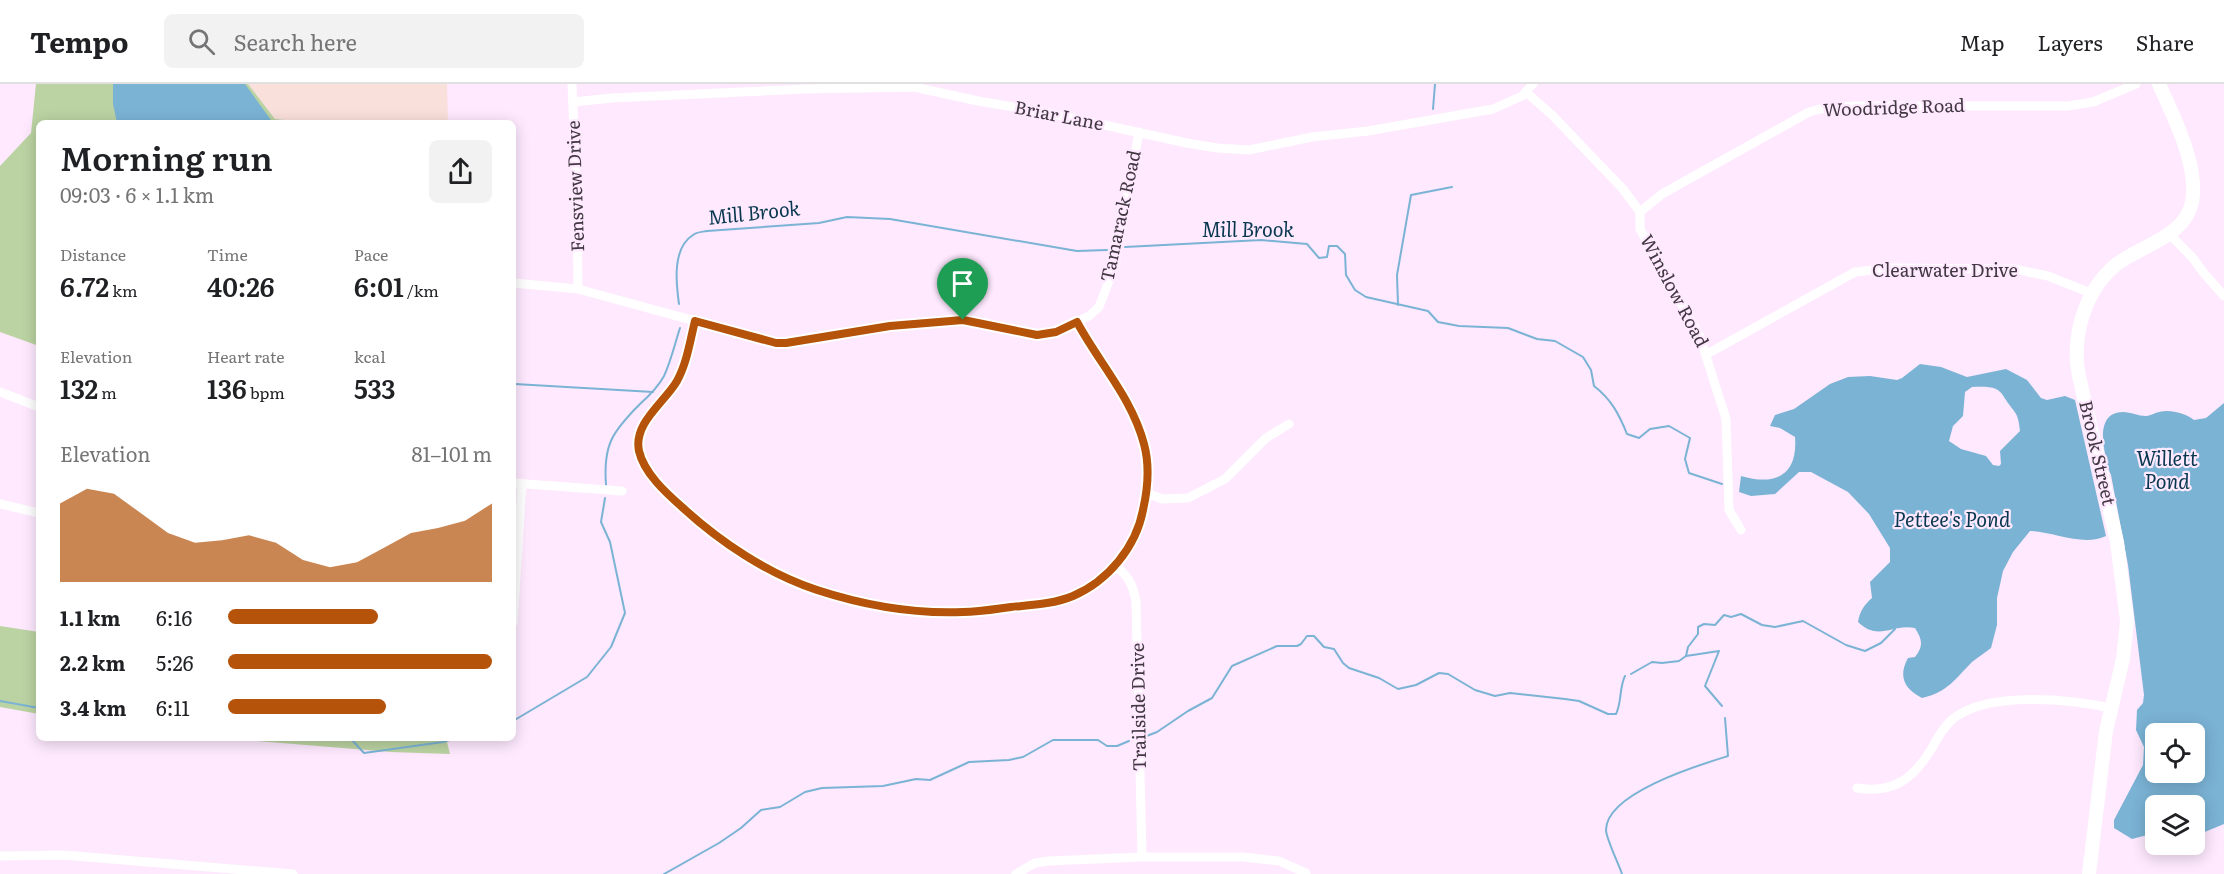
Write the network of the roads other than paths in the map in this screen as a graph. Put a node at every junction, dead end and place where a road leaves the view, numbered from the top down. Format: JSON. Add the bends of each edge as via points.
{"nodes":[{"id":1,"x":572,"y":84,"type":"edge"},
{"id":2,"x":1533,"y":84,"type":"edge"},
{"id":3,"x":2136,"y":84,"type":"edge"},
{"id":4,"x":2159,"y":84,"type":"edge"},
{"id":5,"x":1526,"y":92,"type":"junction"},
{"id":6,"x":573,"y":102,"type":"junction"},
{"id":7,"x":1139,"y":132,"type":"junction"},
{"id":8,"x":1640,"y":212,"type":"junction"},
{"id":9,"x":2169,"y":234,"type":"junction"},
{"id":10,"x":516,"y":283,"type":"edge"},
{"id":11,"x":578,"y":289,"type":"junction"},
{"id":12,"x":2093,"y":294,"type":"junction"},
{"id":13,"x":2224,"y":296,"type":"edge"},
{"id":14,"x":695,"y":321,"type":"junction"},
{"id":15,"x":1077,"y":322,"type":"junction"},
{"id":16,"x":1707,"y":354,"type":"junction"},
{"id":17,"x":0,"y":392,"type":"edge"},
{"id":18,"x":36,"y":405,"type":"edge"},
{"id":19,"x":1289,"y":424,"type":"dead end"},
{"id":20,"x":518,"y":484,"type":"edge"},
{"id":21,"x":622,"y":491,"type":"dead end"},
{"id":22,"x":1147,"y":493,"type":"junction"},
{"id":23,"x":0,"y":504,"type":"edge"},
{"id":24,"x":36,"y":512,"type":"edge"},
{"id":25,"x":1741,"y":530,"type":"dead end"},
{"id":26,"x":516,"y":540,"type":"edge"},
{"id":27,"x":1115,"y":566,"type":"junction"},
{"id":28,"x":2111,"y":708,"type":"junction"},
{"id":29,"x":1857,"y":788,"type":"dead end"},
{"id":30,"x":0,"y":856,"type":"edge"},
{"id":31,"x":1142,"y":856,"type":"junction"},
{"id":32,"x":1306,"y":873,"type":"edge"},
{"id":33,"x":293,"y":874,"type":"edge"},
{"id":34,"x":1016,"y":874,"type":"edge"},
{"id":35,"x":2088,"y":874,"type":"edge"}],
"edges":[{"from":1,"to":6,"type":"street","name":"Fensview Drive"},
{"from":2,"to":5,"type":"street","name":"Briar Lane"},
{"from":3,"to":8,"type":"street","name":"Woodridge Road","via":[[2093,102],[2068,106],[1820,109],[1662,194]]},
{"from":4,"to":9,"type":"street","name":"Brook Street","via":[[2180,133],[2193,188],[2192,205],[2180,225]]},
{"from":5,"to":7,"type":"street","name":"Briar Lane","via":[[1493,109],[1249,150],[1217,148]]},
{"from":5,"to":8,"type":"street","name":"Winslow Road","via":[[1623,189]]},
{"from":6,"to":7,"type":"street","name":"Briar Lane","via":[[914,87]]},
{"from":6,"to":11,"type":"street","name":"Fensview Drive"},
{"from":7,"to":15,"type":"street","name":"Tamarack Road","via":[[1115,266],[1099,307]]},
{"from":8,"to":16,"type":"street","name":"Winslow Road","via":[[1640,229]]},
{"from":9,"to":12,"type":"street","name":"Brook Street","via":[[2117,264]]},
{"from":9,"to":13,"type":"street"},
{"from":10,"to":11,"type":"street","name":"Tamarack Road"},
{"from":11,"to":14,"type":"street","name":"Tamarack Road"},
{"from":12,"to":16,"type":"street","name":"Clearwater Drive","via":[[2048,276],[2015,269],[1891,268],[1855,272]]},
{"from":12,"to":28,"type":"street","name":"Brook Street","via":[[2079,330],[2076,358],[2117,542],[2126,611],[2123,659]]},
{"from":14,"to":15,"type":"street","name":"Tamarack Road","via":[[776,343],[963,320],[1037,335],[1056,332]]},
{"from":14,"to":27,"type":"street","via":[[676,381],[643,426],[639,451],[668,495],[695,520],[753,560],[805,585],[850,599],[911,610],[963,612],[1072,596]]},
{"from":15,"to":22,"type":"street","via":[[1135,418],[1148,465]]},
{"from":16,"to":25,"type":"street","name":"Winslow Road","via":[[1726,419],[1729,510]]},
{"from":17,"to":18,"type":"street"},
{"from":19,"to":22,"type":"street","via":[[1266,438],[1225,479],[1188,498],[1162,499]]},
{"from":20,"to":21,"type":"street"},
{"from":20,"to":26,"type":"street"},
{"from":22,"to":27,"type":"street","via":[[1139,530]]},
{"from":23,"to":24,"type":"street"},
{"from":27,"to":31,"type":"street","name":"Trailside Drive","via":[[1126,573],[1136,601]]},
{"from":28,"to":29,"type":"street","via":[[2034,700],[1965,712],[1947,724],[1917,769],[1899,783],[1878,790]]},
{"from":28,"to":35,"type":"street","name":"Brook Street"},
{"from":30,"to":33,"type":"street","via":[[63,855]]},
{"from":31,"to":32,"type":"street","via":[[1243,856],[1279,861]]},
{"from":31,"to":34,"type":"street","via":[[1048,861],[1035,863]]}]}
